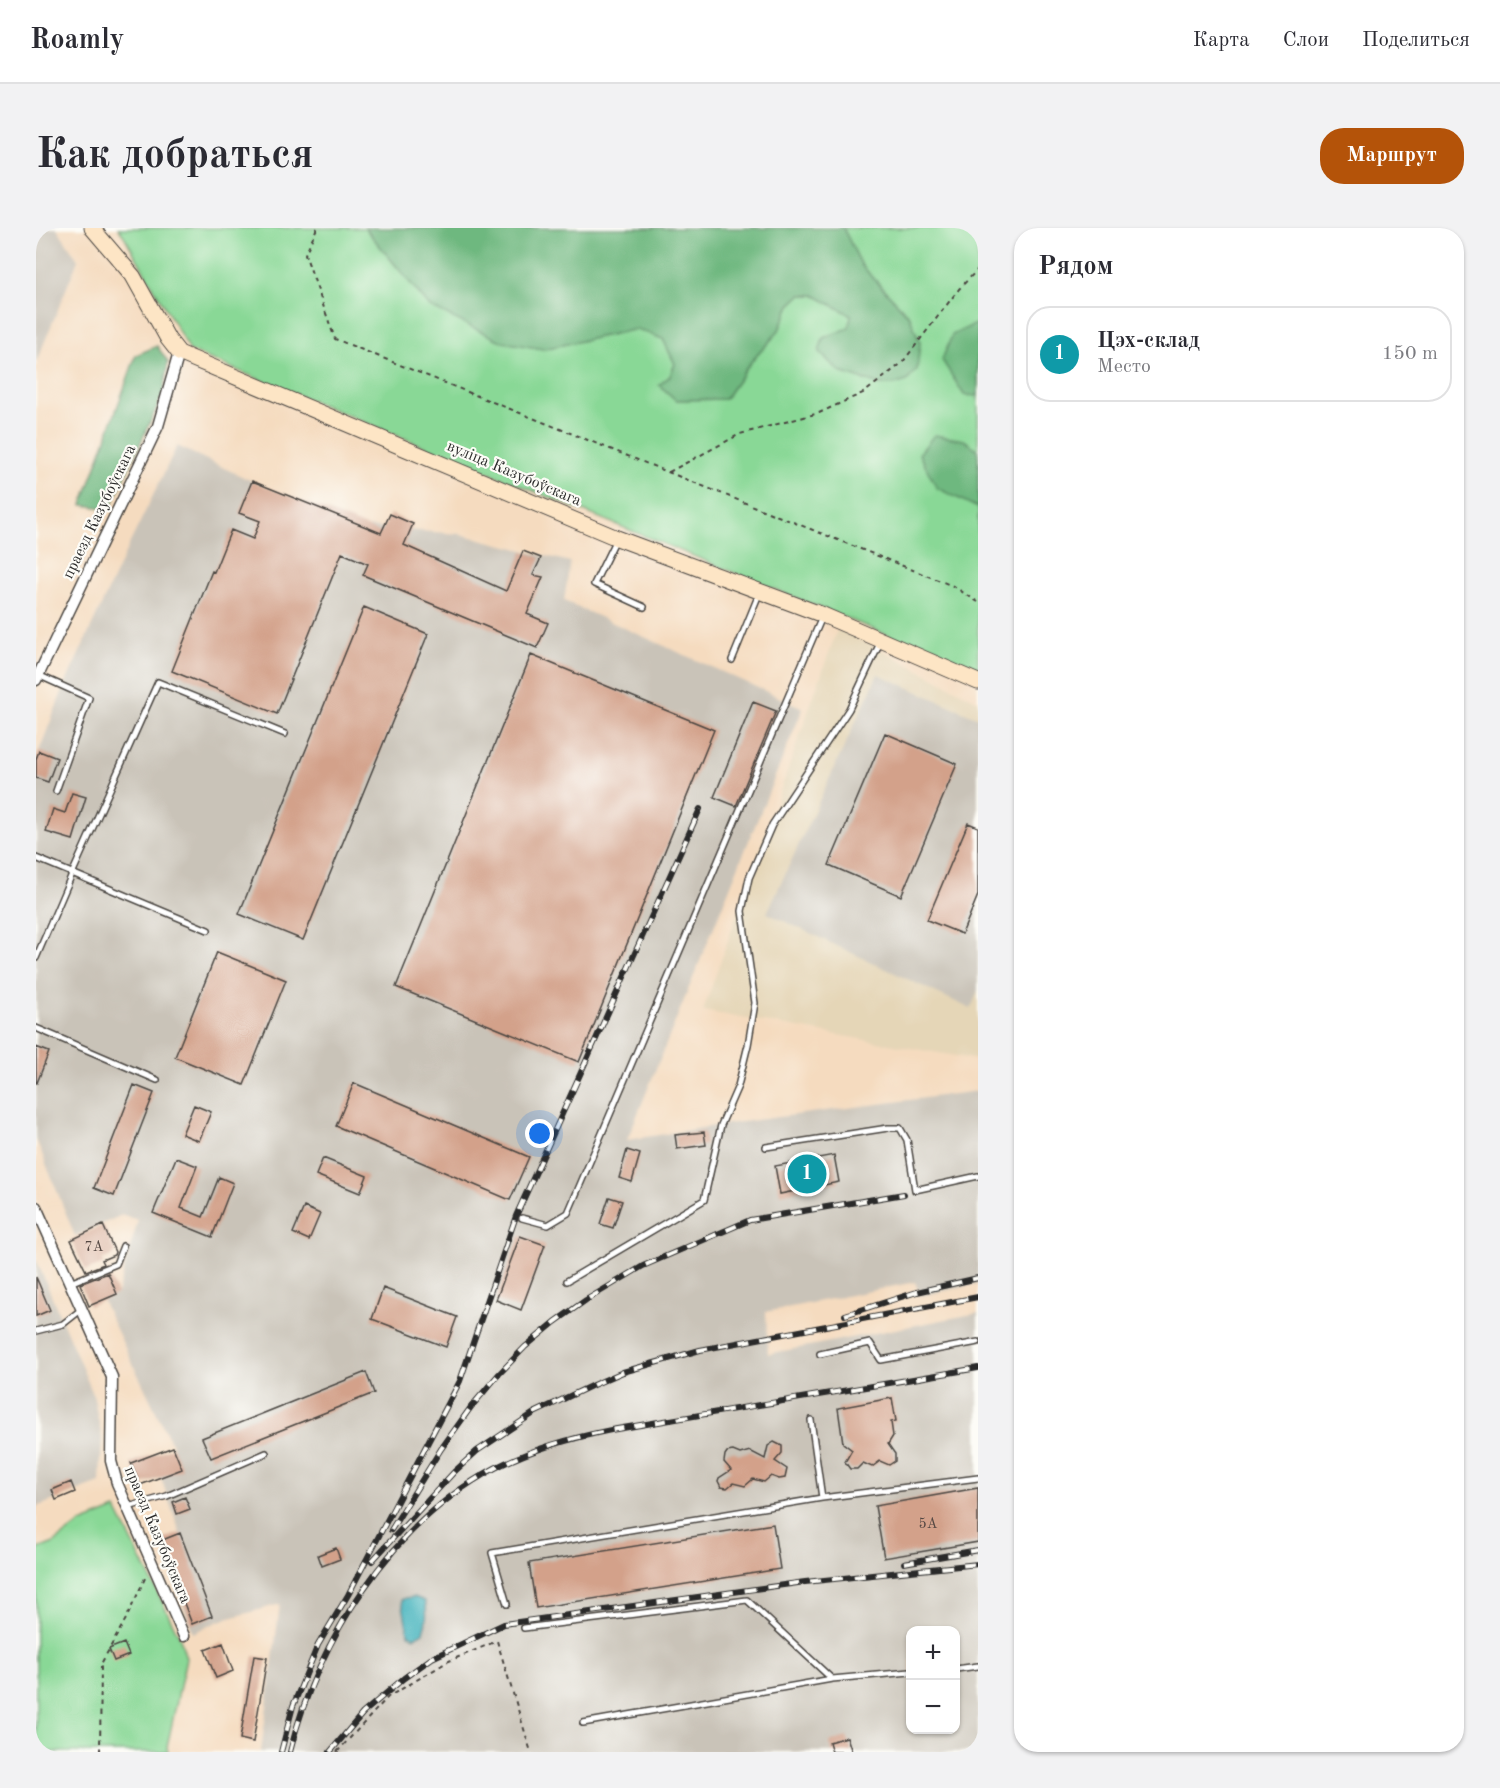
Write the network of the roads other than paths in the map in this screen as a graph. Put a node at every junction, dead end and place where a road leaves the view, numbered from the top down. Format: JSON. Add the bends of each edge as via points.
{"nodes":[{"id":1,"x":92,"y":228,"type":"edge"},
{"id":2,"x":179,"y":353,"type":"junction"},
{"id":3,"x":617,"y":538,"type":"junction"},
{"id":4,"x":760,"y":592,"type":"junction"},
{"id":5,"x":644,"y":607,"type":"dead end"},
{"id":6,"x":823,"y":615,"type":"junction"},
{"id":7,"x":881,"y":641,"type":"junction"},
{"id":8,"x":732,"y":660,"type":"dead end"},
{"id":9,"x":37,"y":677,"type":"edge"},
{"id":10,"x":978,"y":682,"type":"edge"},
{"id":11,"x":285,"y":734,"type":"dead end"},
{"id":12,"x":56,"y":791,"type":"dead end"},
{"id":13,"x":36,"y":858,"type":"edge"},
{"id":14,"x":72,"y":874,"type":"junction"},
{"id":15,"x":208,"y":930,"type":"dead end"},
{"id":16,"x":36,"y":958,"type":"edge"},
{"id":17,"x":36,"y":1028,"type":"edge"},
{"id":18,"x":157,"y":1080,"type":"dead end"},
{"id":19,"x":766,"y":1147,"type":"dead end"},
{"id":20,"x":978,"y":1176,"type":"edge"},
{"id":21,"x":36,"y":1207,"type":"edge"},
{"id":22,"x":522,"y":1218,"type":"dead end"},
{"id":23,"x":123,"y":1246,"type":"dead end"},
{"id":24,"x":567,"y":1281,"type":"dead end"},
{"id":25,"x":70,"y":1283,"type":"junction"},
{"id":26,"x":82,"y":1309,"type":"junction"},
{"id":27,"x":36,"y":1331,"type":"edge"},
{"id":28,"x":978,"y":1342,"type":"edge"},
{"id":29,"x":820,"y":1354,"type":"dead end"},
{"id":30,"x":811,"y":1420,"type":"dead end"},
{"id":31,"x":266,"y":1453,"type":"dead end"},
{"id":32,"x":978,"y":1478,"type":"edge"},
{"id":33,"x":822,"y":1498,"type":"junction"},
{"id":34,"x":127,"y":1507,"type":"junction"},
{"id":35,"x":507,"y":1604,"type":"dead end"},
{"id":36,"x":524,"y":1628,"type":"dead end"},
{"id":37,"x":184,"y":1636,"type":"dead end"},
{"id":38,"x":978,"y":1666,"type":"edge"},
{"id":39,"x":960,"y":1668,"type":"edge"},
{"id":40,"x":906,"y":1672,"type":"edge"},
{"id":41,"x":832,"y":1679,"type":"junction"},
{"id":42,"x":583,"y":1723,"type":"dead end"}],
"edges":[{"from":1,"to":2,"type":"street","via":[[133,276]]},
{"from":2,"to":3,"type":"street","name":"вуліца Казубоўскага"},
{"from":2,"to":9,"type":"street","name":"праезд Казубоўскага","via":[[158,426]]},
{"from":3,"to":4,"type":"street","name":"вуліца Казубоўскага"},
{"from":3,"to":5,"type":"lane","via":[[594,584]]},
{"from":4,"to":6,"type":"street","name":"вуліца Казубоўскага"},
{"from":4,"to":8,"type":"lane"},
{"from":6,"to":7,"type":"street","name":"вуліца Казубоўскага"},
{"from":6,"to":22,"type":"lane","via":[[568,1213],[548,1225]]},
{"from":7,"to":10,"type":"street","name":"вуліца Казубоўскага"},
{"from":7,"to":24,"type":"lane","via":[[849,709],[772,825],[748,878],[741,911],[755,1003],[738,1086],[721,1125],[704,1200]]},
{"from":9,"to":12,"type":"lane","via":[[89,698]]},
{"from":11,"to":14,"type":"lane","via":[[158,682]]},
{"from":13,"to":14,"type":"lane"},
{"from":14,"to":15,"type":"lane"},
{"from":14,"to":16,"type":"lane"},
{"from":17,"to":18,"type":"lane"},
{"from":19,"to":20,"type":"lane","via":[[900,1128],[907,1140],[915,1190]]},
{"from":21,"to":25,"type":"street","name":"праезд Казубоўскага"},
{"from":23,"to":25,"type":"lane","via":[[116,1264]]},
{"from":25,"to":26,"type":"street","name":"праезд Казубоўскага"},
{"from":26,"to":27,"type":"lane","via":[[63,1324]]},
{"from":26,"to":34,"type":"street","name":"праезд Казубоўскага","via":[[112,1377],[111,1461]]},
{"from":28,"to":29,"type":"lane","via":[[881,1360],[870,1343]]},
{"from":30,"to":33,"type":"lane"},
{"from":31,"to":34,"type":"lane","via":[[167,1496]]},
{"from":32,"to":33,"type":"lane"},
{"from":33,"to":35,"type":"lane","via":[[492,1553]]},
{"from":34,"to":37,"type":"street","name":"праезд Казубоўскага"},
{"from":36,"to":41,"type":"lane","via":[[747,1600]]},
{"from":38,"to":39,"type":"lane"},
{"from":40,"to":41,"type":"lane"},
{"from":41,"to":42,"type":"lane"}]}
